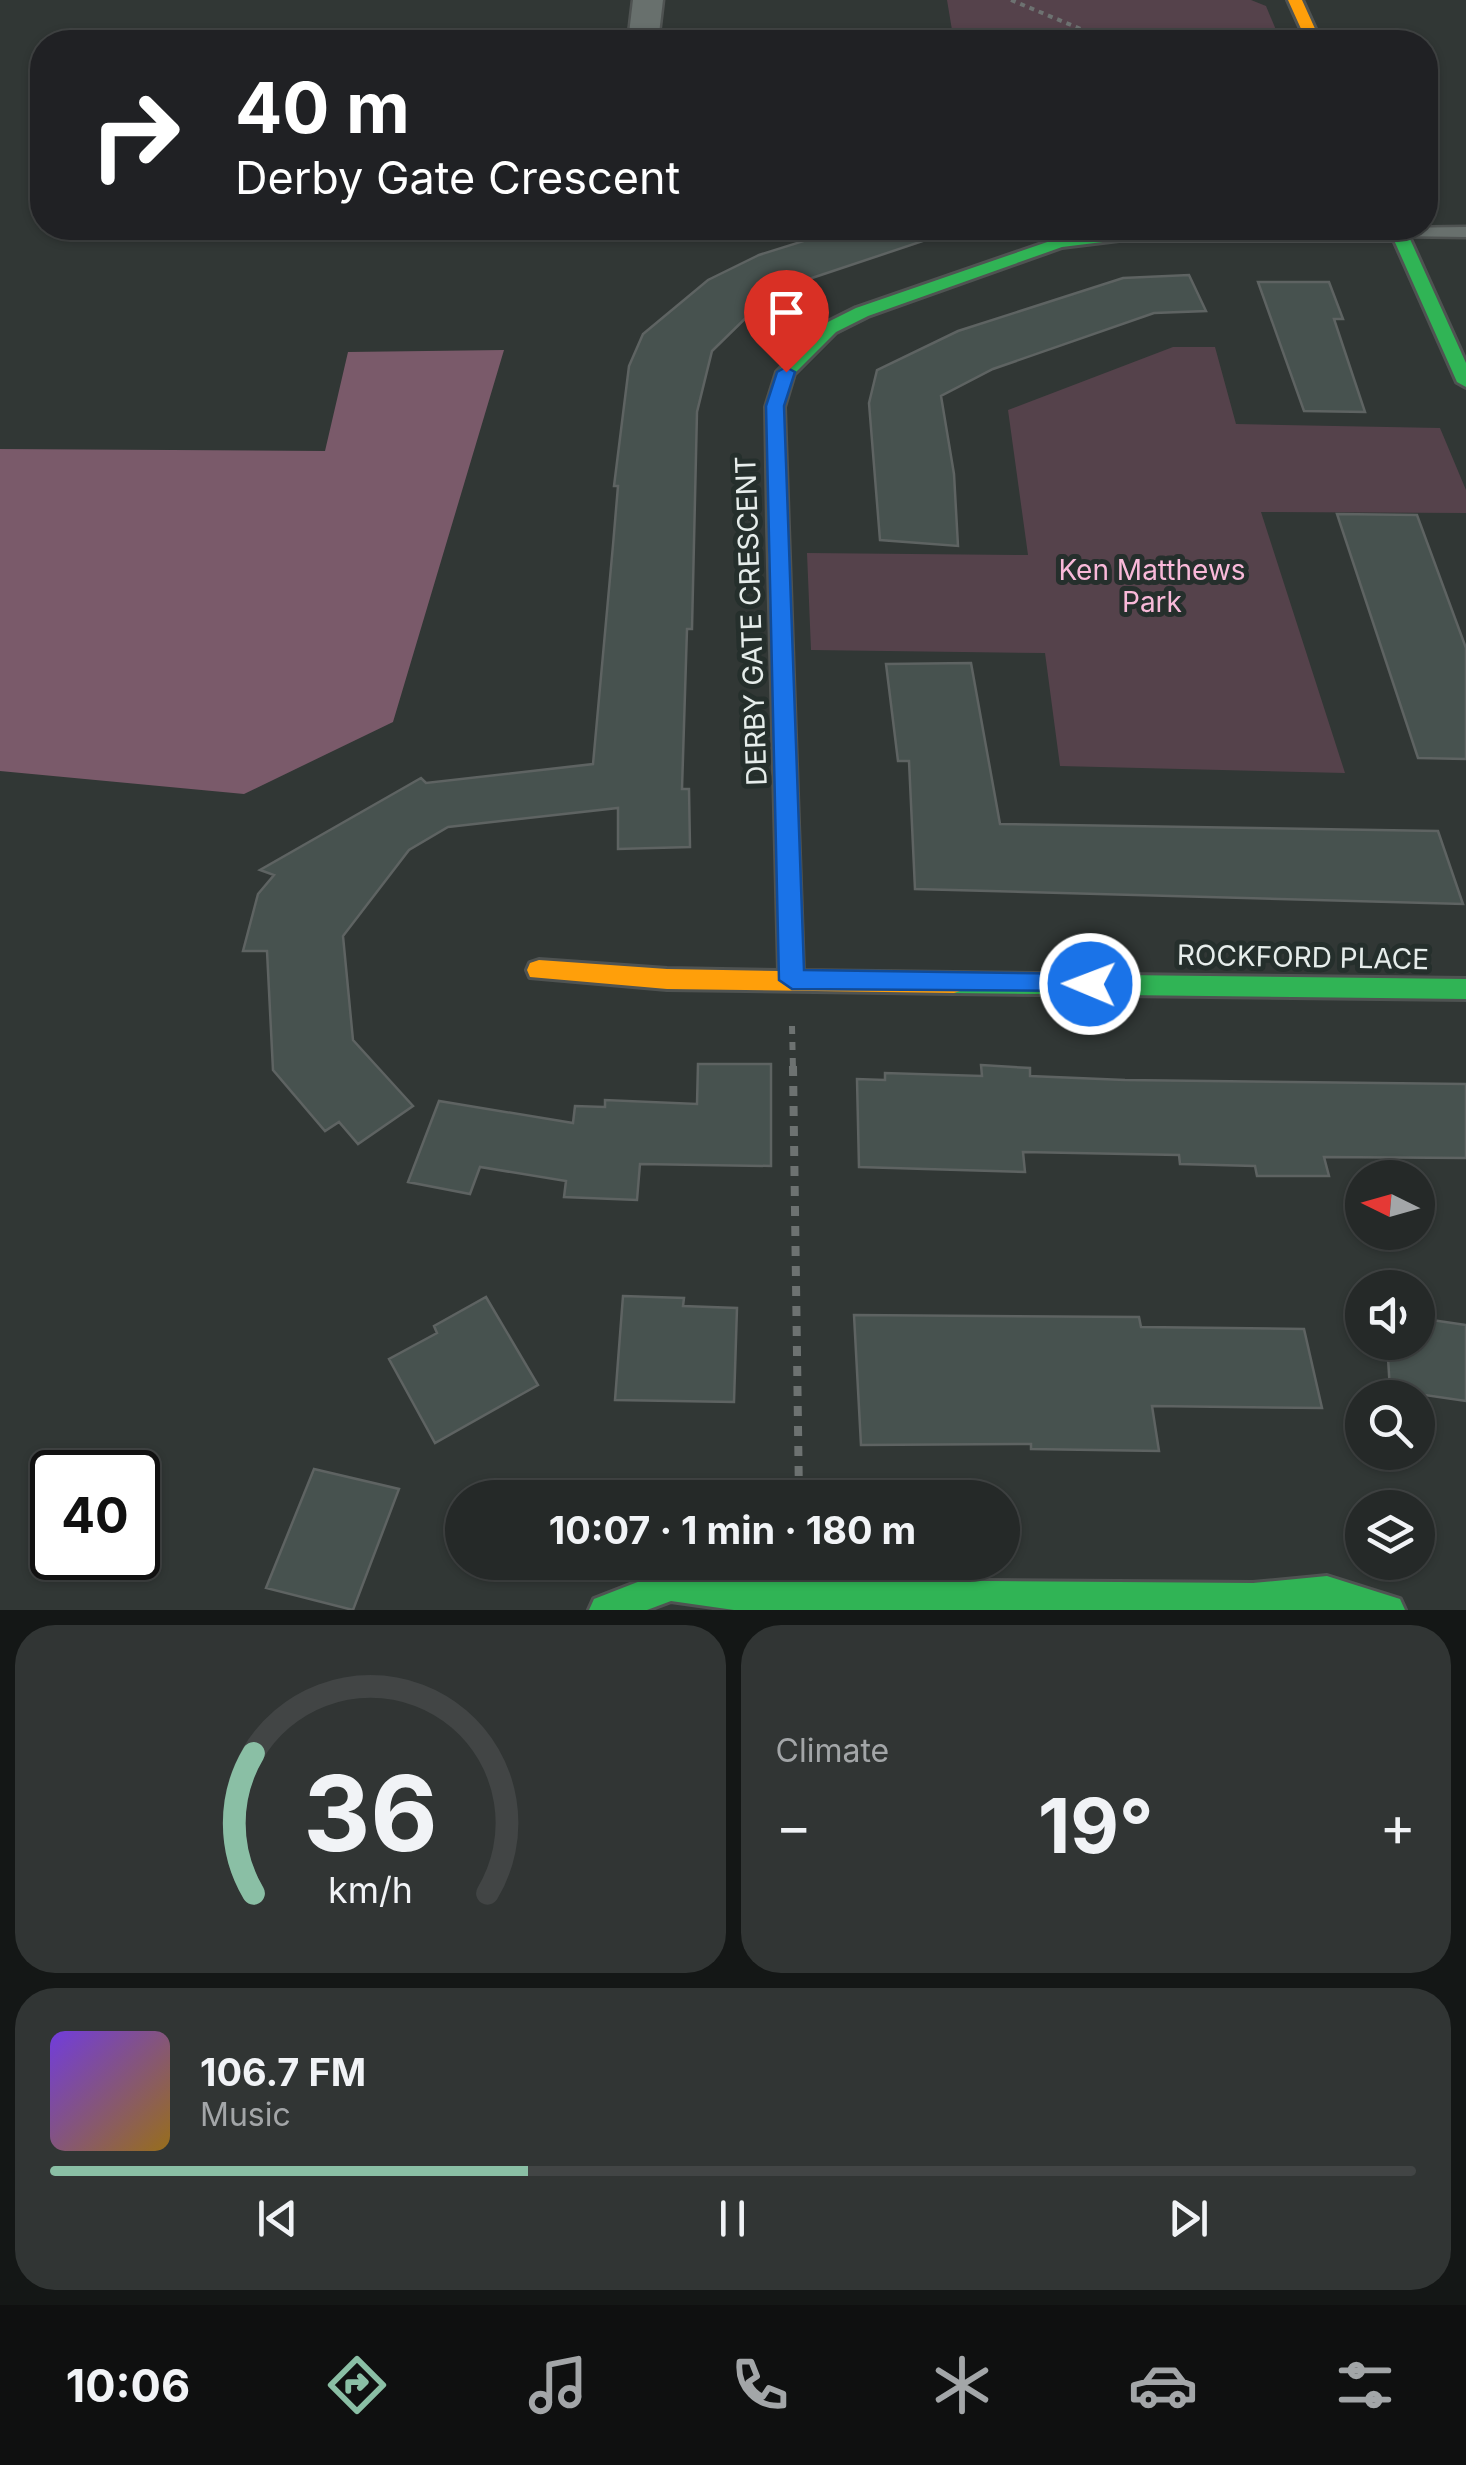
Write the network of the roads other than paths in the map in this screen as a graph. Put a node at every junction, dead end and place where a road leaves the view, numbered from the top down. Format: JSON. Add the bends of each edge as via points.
{"nodes":[{"id":1,"x":648,"y":0,"type":"edge"},
{"id":2,"x":1295,"y":0,"type":"edge"},
{"id":3,"x":644,"y":30,"type":"edge"},
{"id":4,"x":1309,"y":30,"type":"edge"},
{"id":5,"x":1438,"y":232,"type":"edge"},
{"id":6,"x":1466,"y":232,"type":"edge"},
{"id":7,"x":1079,"y":240,"type":"edge"},
{"id":8,"x":1403,"y":240,"type":"edge"},
{"id":9,"x":1466,"y":382,"type":"edge"},
{"id":10,"x":539,"y":970,"type":"dead end"},
{"id":11,"x":792,"y":980,"type":"junction"},
{"id":12,"x":1466,"y":990,"type":"edge"},
{"id":13,"x":605,"y":1610,"type":"edge"},
{"id":14,"x":1389,"y":1610,"type":"edge"}],
"edges":[{"from":1,"to":3,"type":"street"},
{"from":2,"to":4,"type":"street"},
{"from":5,"to":6,"type":"lane"},
{"from":7,"to":11,"type":"street","name":"DERBY GATE CRESCENT","via":[[862,312],[807,346],[786,372],[775,406]]},
{"from":8,"to":9,"type":"street"},
{"from":10,"to":11,"type":"street","name":"ROCKFORD PLACE"},
{"from":11,"to":12,"type":"street","name":"ROCKFORD PLACE"},
{"from":13,"to":14,"type":"street","via":[[670,1586],[785,1595],[1253,1599],[1327,1592]]}]}
